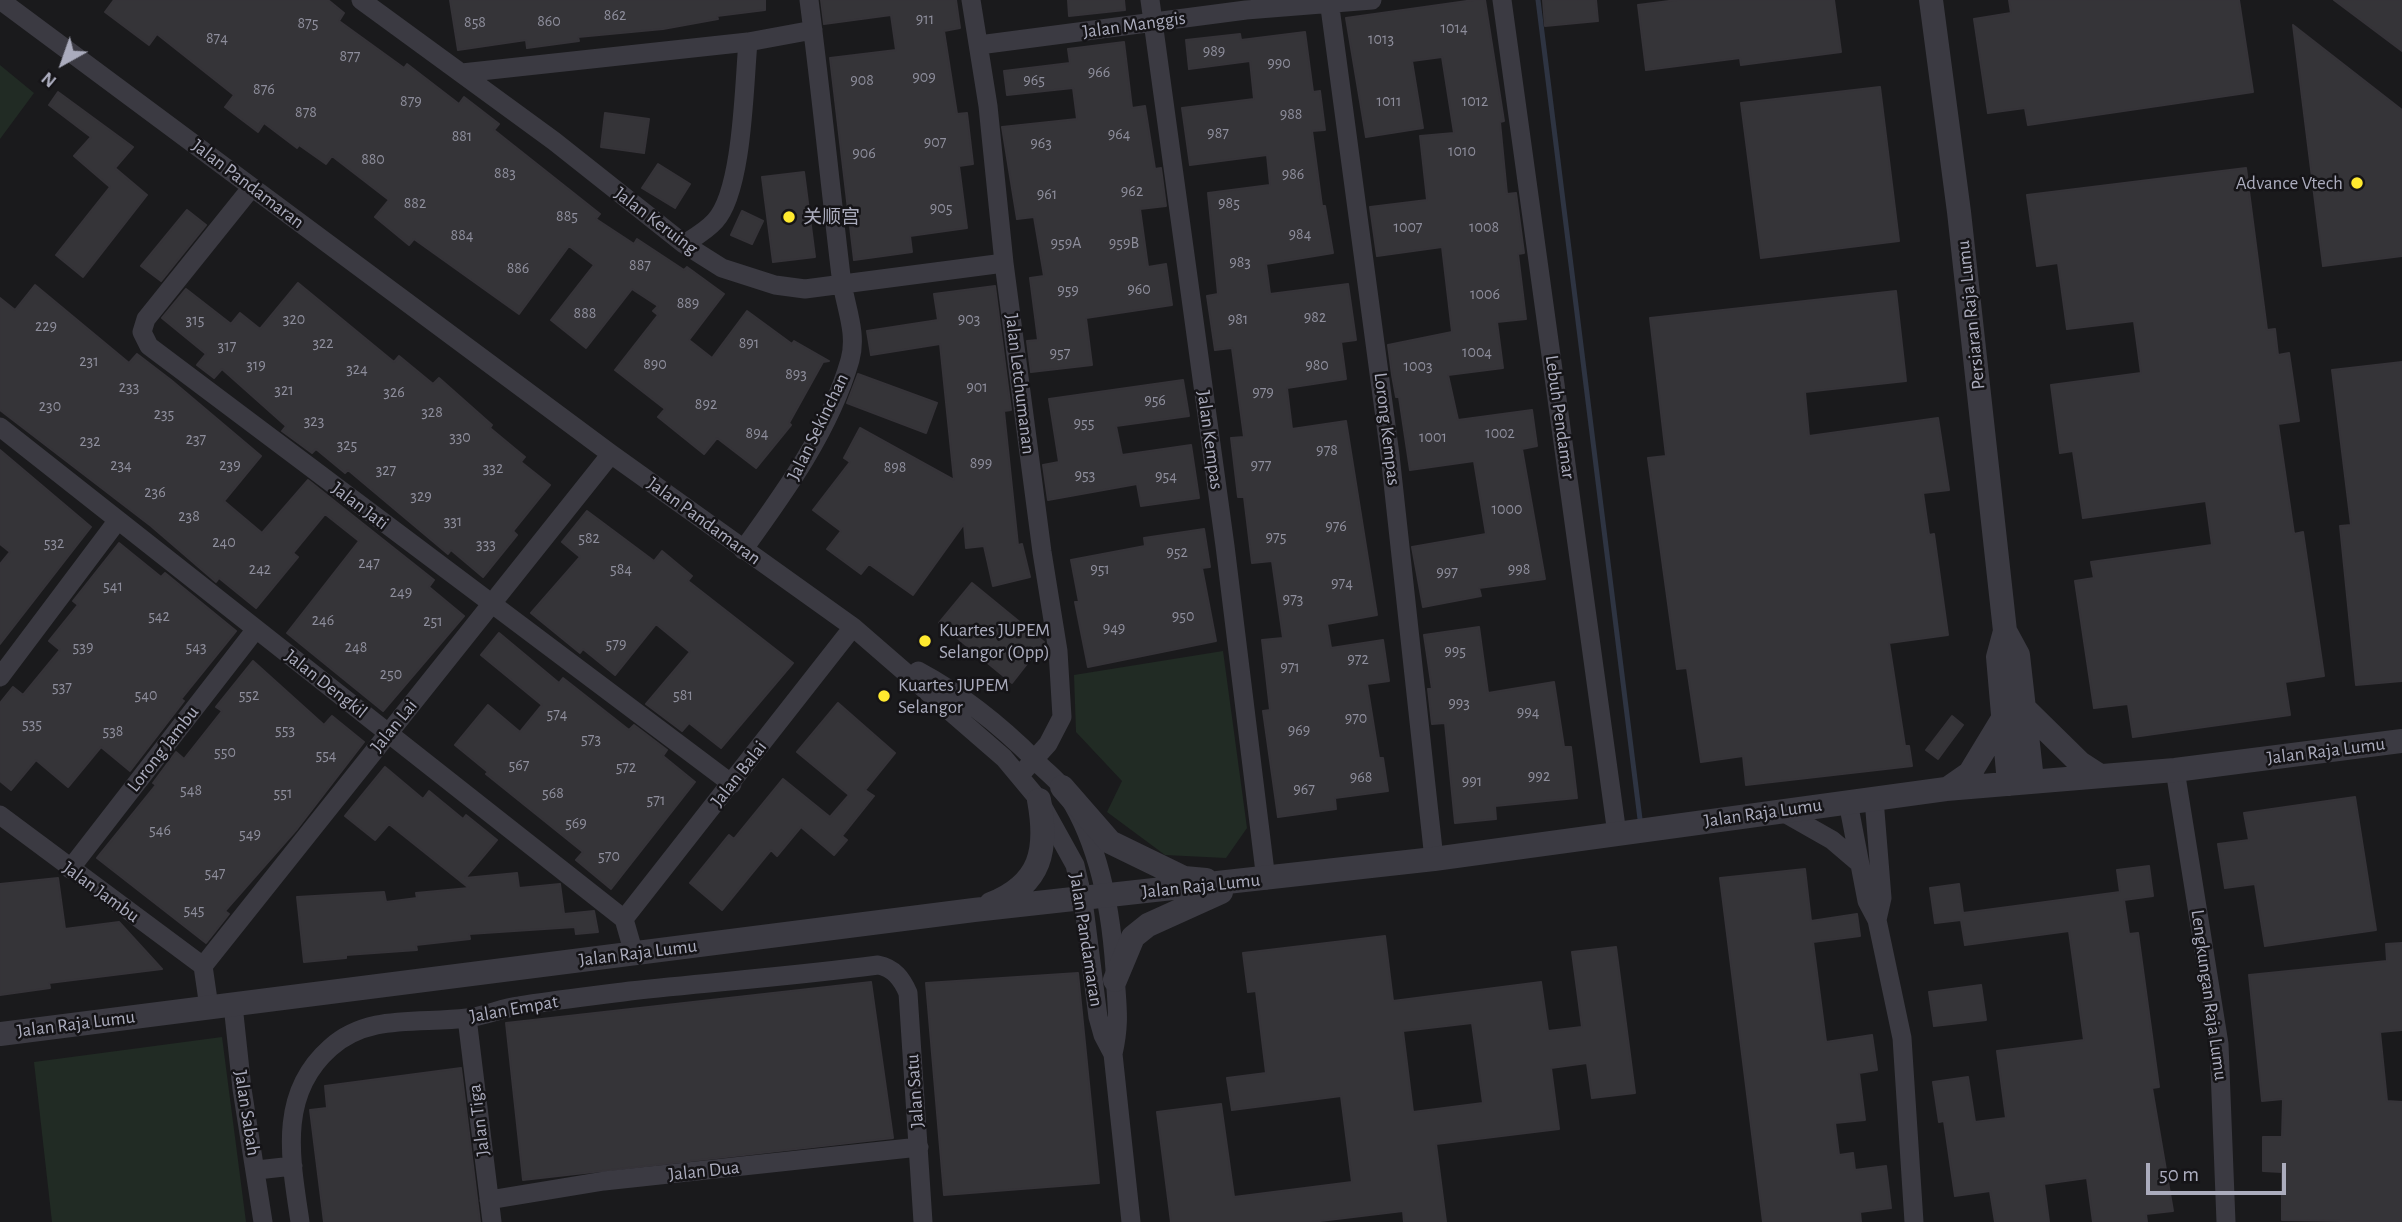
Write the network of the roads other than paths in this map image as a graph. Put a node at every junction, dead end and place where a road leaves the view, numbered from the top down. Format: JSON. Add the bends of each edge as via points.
{"nodes":[{"id":1,"x":0,"y":0,"type":"edge"},
{"id":2,"x":361,"y":0,"type":"edge"},
{"id":3,"x":809,"y":0,"type":"edge"},
{"id":4,"x":971,"y":0,"type":"edge"},
{"id":5,"x":1150,"y":0,"type":"edge"},
{"id":6,"x":1372,"y":0,"type":"edge"},
{"id":7,"x":1502,"y":0,"type":"edge"},
{"id":8,"x":1931,"y":0,"type":"edge"},
{"id":9,"x":1330,"y":2,"type":"edge"},
{"id":10,"x":1152,"y":23,"type":"junction"},
{"id":11,"x":813,"y":30,"type":"junction"},
{"id":12,"x":748,"y":42,"type":"junction"},
{"id":13,"x":979,"y":45,"type":"junction"},
{"id":14,"x":462,"y":73,"type":"junction"},
{"id":15,"x":252,"y":187,"type":"junction"},
{"id":16,"x":684,"y":244,"type":"junction"},
{"id":17,"x":1004,"y":263,"type":"junction"},
{"id":18,"x":842,"y":283,"type":"junction"},
{"id":19,"x":0,"y":427,"type":"edge"},
{"id":20,"x":611,"y":454,"type":"junction"},
{"id":21,"x":118,"y":520,"type":"junction"},
{"id":22,"x":744,"y":550,"type":"junction"},
{"id":23,"x":491,"y":604,"type":"junction"},
{"id":24,"x":853,"y":627,"type":"junction"},
{"id":25,"x":257,"y":629,"type":"junction"},
{"id":26,"x":892,"y":658,"type":"junction"},
{"id":27,"x":0,"y":677,"type":"edge"},
{"id":28,"x":2015,"y":713,"type":"junction"},
{"id":29,"x":388,"y":733,"type":"junction"},
{"id":30,"x":2402,"y":741,"type":"edge"},
{"id":31,"x":1036,"y":761,"type":"junction"},
{"id":32,"x":2175,"y":770,"type":"junction"},
{"id":33,"x":2097,"y":774,"type":"junction"},
{"id":34,"x":1020,"y":775,"type":"junction"},
{"id":35,"x":2020,"y":782,"type":"junction"},
{"id":36,"x":732,"y":784,"type":"junction"},
{"id":37,"x":1062,"y":787,"type":"junction"},
{"id":38,"x":1946,"y":789,"type":"junction"},
{"id":39,"x":1874,"y":799,"type":"junction"},
{"id":40,"x":1039,"y":800,"type":"junction"},
{"id":41,"x":1848,"y":802,"type":"junction"},
{"id":42,"x":1781,"y":811,"type":"junction"},
{"id":43,"x":0,"y":815,"type":"edge"},
{"id":44,"x":1617,"y":834,"type":"junction"},
{"id":45,"x":1434,"y":859,"type":"junction"},
{"id":46,"x":1859,"y":863,"type":"junction"},
{"id":47,"x":70,"y":869,"type":"junction"},
{"id":48,"x":1266,"y":880,"type":"junction"},
{"id":49,"x":1241,"y":883,"type":"junction"},
{"id":50,"x":1095,"y":897,"type":"junction"},
{"id":51,"x":974,"y":910,"type":"junction"},
{"id":52,"x":624,"y":919,"type":"junction"},
{"id":53,"x":1877,"y":920,"type":"junction"},
{"id":54,"x":634,"y":954,"type":"junction"},
{"id":55,"x":203,"y":967,"type":"junction"},
{"id":56,"x":888,"y":967,"type":"joint"},
{"id":57,"x":1115,"y":980,"type":"junction"},
{"id":58,"x":221,"y":1006,"type":"junction"},
{"id":59,"x":467,"y":1018,"type":"junction"},
{"id":60,"x":0,"y":1034,"type":"edge"},
{"id":61,"x":1113,"y":1054,"type":"junction"},
{"id":62,"x":919,"y":1147,"type":"junction"},
{"id":63,"x":293,"y":1166,"type":"junction"},
{"id":64,"x":257,"y":1170,"type":"junction"},
{"id":65,"x":489,"y":1200,"type":"junction"},
{"id":66,"x":263,"y":1222,"type":"edge"},
{"id":67,"x":300,"y":1222,"type":"edge"},
{"id":68,"x":492,"y":1222,"type":"edge"},
{"id":69,"x":923,"y":1222,"type":"edge"},
{"id":70,"x":1131,"y":1222,"type":"edge"},
{"id":71,"x":1914,"y":1222,"type":"edge"},
{"id":72,"x":2226,"y":1222,"type":"edge"}],
"edges":[{"from":1,"to":15,"type":"street","name":"Jalan Pandamaran"},
{"from":2,"to":14,"type":"street","name":"Jalan Keruing"},
{"from":3,"to":11,"type":"street","name":"Jalan Sekinchan"},
{"from":4,"to":13,"type":"street","name":"Jalan Letchumanan"},
{"from":5,"to":10,"type":"street","name":"Jalan Kempas"},
{"from":6,"to":9,"type":"street","name":"Jalan Manggis"},
{"from":7,"to":44,"type":"street","name":"Lebuh Pendamar"},
{"from":8,"to":28,"type":"street","name":"Persiaran Raja Lumu","via":[[2005,631],[2018,655]]},
{"from":9,"to":10,"type":"street","name":"Jalan Manggis"},
{"from":9,"to":45,"type":"street","name":"Lorong Kempas","via":[[1392,469]]},
{"from":10,"to":13,"type":"street","name":"Jalan Manggis"},
{"from":10,"to":48,"type":"street","name":"Jalan Kempas"},
{"from":11,"to":12,"type":"street"},
{"from":11,"to":18,"type":"street","name":"Jalan Sekinchan"},
{"from":12,"to":14,"type":"street"},
{"from":12,"to":16,"type":"street","via":[[739,150],[726,201],[717,220]]},
{"from":13,"to":17,"type":"street","name":"Jalan Letchumanan"},
{"from":14,"to":16,"type":"street","name":"Jalan Keruing"},
{"from":15,"to":20,"type":"street","name":"Jalan Pandamaran"},
{"from":15,"to":23,"type":"street","name":"Jalan Jati","via":[[146,319],[142,332],[149,346]]},
{"from":16,"to":18,"type":"street","name":"Jalan Keruing","via":[[722,268],[775,285],[805,289]]},
{"from":17,"to":18,"type":"street","name":"Jalan Keruing"},
{"from":17,"to":31,"type":"street","name":"Jalan Letchumanan","via":[[1058,651],[1062,718]]},
{"from":18,"to":22,"type":"street","name":"Jalan Sekinchan","via":[[853,332],[851,358],[792,484]]},
{"from":19,"to":21,"type":"street","name":"Jalan Dengkil"},
{"from":20,"to":22,"type":"street","name":"Jalan Pandamaran"},
{"from":20,"to":23,"type":"street","name":"Jalan Lai"},
{"from":21,"to":25,"type":"street","name":"Jalan Dengkil"},
{"from":21,"to":27,"type":"street"},
{"from":22,"to":24,"type":"street","name":"Jalan Pandamaran"},
{"from":23,"to":29,"type":"street","name":"Jalan Lai"},
{"from":23,"to":36,"type":"street","name":"Jalan Jati"},
{"from":24,"to":26,"type":"street","name":"Jalan Pandamaran"},
{"from":24,"to":36,"type":"street","name":"Jalan Balai"},
{"from":25,"to":29,"type":"street","name":"Jalan Dengkil"},
{"from":25,"to":47,"type":"street","name":"Lorong Jambu"},
{"from":26,"to":31,"type":"street","via":[[966,699]]},
{"from":26,"to":34,"type":"street","name":"Jalan Pandamaran"},
{"from":28,"to":33,"type":"street"},
{"from":28,"to":35,"type":"street","name":"Persiaran Raja Lumu"},
{"from":28,"to":38,"type":"street","via":[[1970,773]]},
{"from":29,"to":52,"type":"street","name":"Jalan Dengkil"},
{"from":29,"to":55,"type":"street","name":"Jalan Lai"},
{"from":30,"to":32,"type":"street","name":"Jalan Raja Lumu"},
{"from":31,"to":34,"type":"street","name":"Jalan Letchumanan"},
{"from":31,"to":37,"type":"street"},
{"from":32,"to":33,"type":"street","name":"Jalan Raja Lumu"},
{"from":32,"to":72,"type":"street","name":"Lengkungan Raja Lumu","via":[[2219,1044]]},
{"from":33,"to":35,"type":"street","name":"Jalan Raja Lumu"},
{"from":34,"to":40,"type":"street","name":"Jalan Pandamaran"},
{"from":35,"to":38,"type":"street","name":"Jalan Raja Lumu"},
{"from":36,"to":52,"type":"street","name":"Jalan Balai"},
{"from":37,"to":49,"type":"street","via":[[1110,842],[1126,852],[1185,878]]},
{"from":37,"to":50,"type":"street","via":[[1088,837]]},
{"from":38,"to":39,"type":"street","name":"Jalan Raja Lumu"},
{"from":39,"to":41,"type":"street","name":"Jalan Raja Lumu"},
{"from":39,"to":53,"type":"street","via":[[1882,898]]},
{"from":40,"to":50,"type":"street","name":"Jalan Pandamaran"},
{"from":40,"to":51,"type":"street","via":[[1045,832],[1035,867],[1019,889]]},
{"from":41,"to":42,"type":"street","name":"Jalan Raja Lumu"},
{"from":41,"to":46,"type":"street"},
{"from":42,"to":44,"type":"street","name":"Jalan Raja Lumu"},
{"from":42,"to":46,"type":"street","via":[[1832,840]]},
{"from":43,"to":47,"type":"street","name":"Jalan Jambu"},
{"from":44,"to":45,"type":"street","name":"Jalan Raja Lumu"},
{"from":45,"to":48,"type":"street","name":"Jalan Raja Lumu"},
{"from":46,"to":53,"type":"street","via":[[1867,901]]},
{"from":47,"to":55,"type":"street","name":"Jalan Jambu"},
{"from":48,"to":49,"type":"street","name":"Jalan Raja Lumu"},
{"from":49,"to":50,"type":"street","name":"Jalan Raja Lumu"},
{"from":49,"to":57,"type":"street","via":[[1148,925],[1133,937]]},
{"from":50,"to":51,"type":"street","name":"Jalan Raja Lumu"},
{"from":50,"to":57,"type":"street"},
{"from":50,"to":61,"type":"street","name":"Jalan Pandamaran","via":[[1098,1017]]},
{"from":51,"to":54,"type":"street","name":"Jalan Raja Lumu"},
{"from":52,"to":54,"type":"street"},
{"from":53,"to":71,"type":"street","via":[[1902,1038]]},
{"from":54,"to":58,"type":"street","name":"Jalan Raja Lumu"},
{"from":55,"to":58,"type":"street"},
{"from":56,"to":59,"type":"street","name":"Jalan Empat","via":[[631,991],[517,1006]]},
{"from":56,"to":62,"type":"street","name":"Jalan Satu","via":[[908,993]]},
{"from":57,"to":61,"type":"street","via":[[1120,1020]]},
{"from":58,"to":60,"type":"street","name":"Jalan Raja Lumu"},
{"from":58,"to":64,"type":"street","name":"Jalan Sabah"},
{"from":59,"to":63,"type":"street","name":"Jalan Empat","via":[[380,1024],[332,1046],[316,1063],[291,1116]]},
{"from":59,"to":65,"type":"street","name":"Jalan Tiga"},
{"from":61,"to":70,"type":"street","name":"Jalan Pandamaran"},
{"from":62,"to":65,"type":"street","name":"Jalan Dua","via":[[604,1181]]},
{"from":62,"to":69,"type":"street","name":"Jalan Satu"},
{"from":63,"to":64,"type":"street"},
{"from":63,"to":67,"type":"street","name":"Jalan Empat"},
{"from":64,"to":66,"type":"street","name":"Jalan Sabah"},
{"from":65,"to":68,"type":"street","name":"Jalan Tiga"}]}
